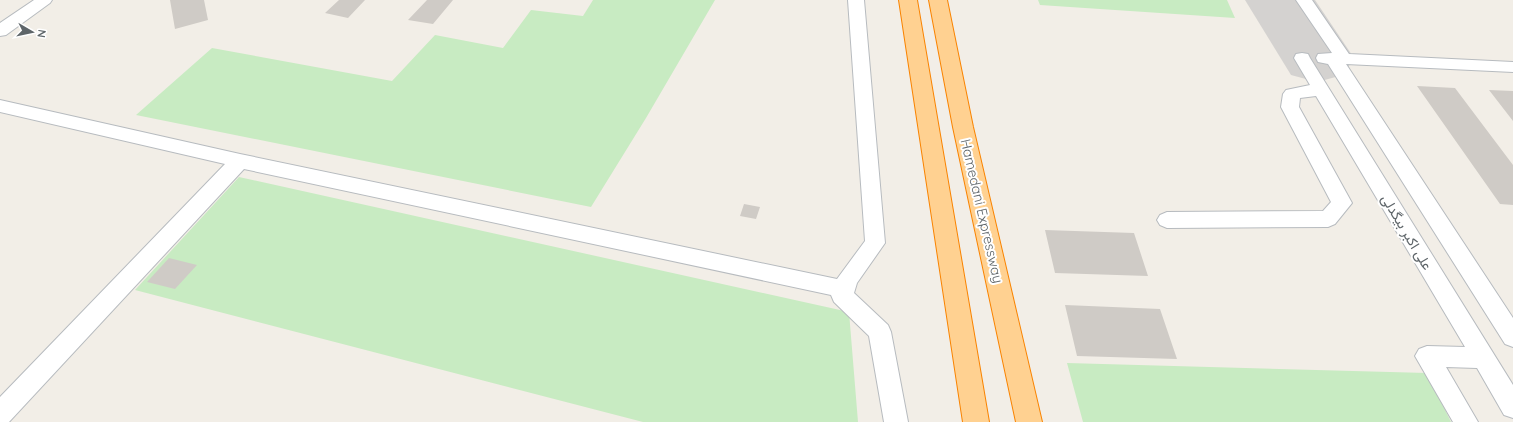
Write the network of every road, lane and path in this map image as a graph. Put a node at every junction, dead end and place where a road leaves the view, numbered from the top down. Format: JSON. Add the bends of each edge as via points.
{"nodes":[{"id":1,"x":44,"y":0,"type":"edge"},
{"id":2,"x":856,"y":0,"type":"edge"},
{"id":3,"x":908,"y":0,"type":"edge"},
{"id":4,"x":938,"y":0,"type":"edge"},
{"id":5,"x":1304,"y":0,"type":"edge"},
{"id":6,"x":0,"y":31,"type":"edge"},
{"id":7,"x":1339,"y":59,"type":"junction"},
{"id":8,"x":1513,"y":67,"type":"edge"},
{"id":9,"x":1320,"y":89,"type":"junction"},
{"id":10,"x":0,"y":106,"type":"edge"},
{"id":11,"x":240,"y":161,"type":"junction"},
{"id":12,"x":1168,"y":220,"type":"dead end"},
{"id":13,"x":839,"y":288,"type":"dead end"},
{"id":14,"x":1513,"y":337,"type":"edge"},
{"id":15,"x":1483,"y":358,"type":"junction"},
{"id":16,"x":1513,"y":407,"type":"edge"},
{"id":17,"x":0,"y":414,"type":"edge"},
{"id":18,"x":896,"y":422,"type":"edge"},
{"id":19,"x":976,"y":422,"type":"edge"},
{"id":20,"x":1029,"y":422,"type":"edge"},
{"id":21,"x":1466,"y":422,"type":"edge"}],
"edges":[{"from":1,"to":6,"type":"lane"},
{"from":2,"to":18,"type":"lane","via":[[875,243],[847,280],[842,296],[880,332]]},
{"from":3,"to":19,"type":"highway"},
{"from":4,"to":20,"type":"highway","name":"Hamedani Expressway","via":[[963,127]]},
{"from":5,"to":7,"type":"lane"},
{"from":7,"to":8,"type":"lane"},
{"from":7,"to":9,"type":"lane","name":"علی اکبر بیگدلی","via":[[1302,58]]},
{"from":7,"to":14,"type":"lane"},
{"from":9,"to":12,"type":"lane","via":[[1292,94],[1290,107],[1342,203],[1328,219]]},
{"from":9,"to":15,"type":"lane","name":"علی اکبر بیگدلی"},
{"from":10,"to":11,"type":"lane"},
{"from":11,"to":13,"type":"lane"},
{"from":11,"to":17,"type":"lane"},
{"from":15,"to":16,"type":"lane","name":"علی اکبر بیگدلی"},
{"from":15,"to":21,"type":"lane","via":[[1427,356]]}]}
